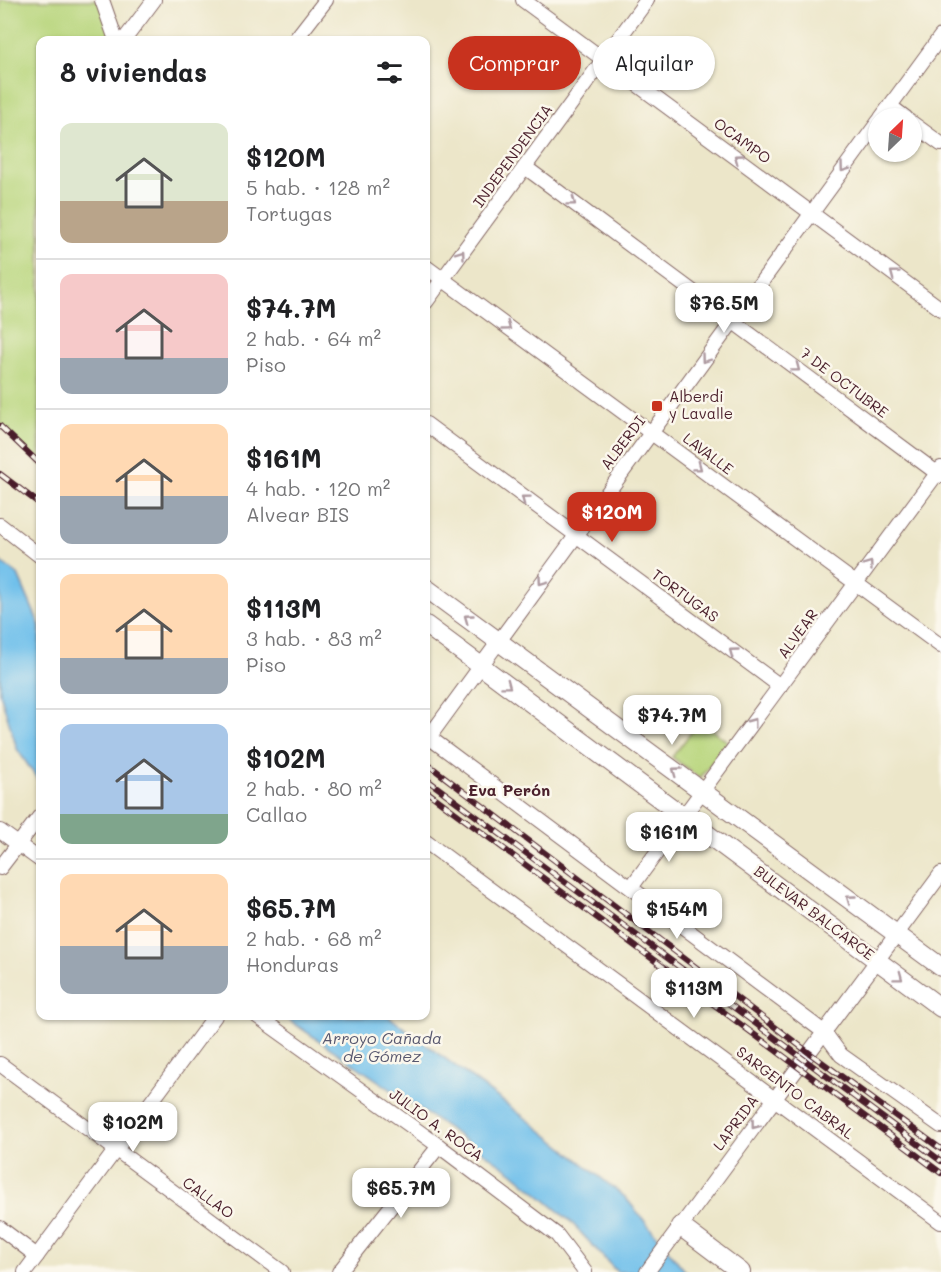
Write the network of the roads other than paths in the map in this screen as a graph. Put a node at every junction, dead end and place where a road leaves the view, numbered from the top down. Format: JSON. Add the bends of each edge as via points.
{"nodes":[{"id":1,"x":102,"y":0,"type":"edge"},
{"id":2,"x":154,"y":0,"type":"edge"},
{"id":3,"x":326,"y":0,"type":"edge"},
{"id":4,"x":523,"y":0,"type":"edge"},
{"id":5,"x":648,"y":0,"type":"edge"},
{"id":6,"x":123,"y":36,"type":"edge"},
{"id":7,"x":127,"y":36,"type":"edge"},
{"id":8,"x":299,"y":36,"type":"edge"},
{"id":9,"x":621,"y":36,"type":"edge"},
{"id":10,"x":941,"y":36,"type":"edge"},
{"id":11,"x":593,"y":52,"type":"edge"},
{"id":12,"x":593,"y":74,"type":"edge"},
{"id":13,"x":644,"y":90,"type":"edge"},
{"id":14,"x":890,"y":106,"type":"joint"},
{"id":15,"x":893,"y":108,"type":"edge"},
{"id":16,"x":922,"y":130,"type":"edge"},
{"id":17,"x":868,"y":136,"type":"edge"},
{"id":18,"x":941,"y":144,"type":"edge"},
{"id":19,"x":525,"y":167,"type":"junction"},
{"id":20,"x":812,"y":212,"type":"junction"},
{"id":21,"x":430,"y":270,"type":"edge"},
{"id":22,"x":442,"y":279,"type":"junction"},
{"id":23,"x":430,"y":296,"type":"edge"},
{"id":24,"x":941,"y":309,"type":"edge"},
{"id":25,"x":733,"y":321,"type":"junction"},
{"id":26,"x":430,"y":427,"type":"edge"},
{"id":27,"x":651,"y":432,"type":"junction"},
{"id":28,"x":940,"y":472,"type":"edge"},
{"id":29,"x":0,"y":525,"type":"edge"},
{"id":30,"x":575,"y":536,"type":"junction"},
{"id":31,"x":36,"y":553,"type":"edge"},
{"id":32,"x":855,"y":584,"type":"junction"},
{"id":33,"x":430,"y":591,"type":"edge"},
{"id":34,"x":430,"y":628,"type":"edge"},
{"id":35,"x":499,"y":641,"type":"junction"},
{"id":36,"x":941,"y":646,"type":"edge"},
{"id":37,"x":480,"y":667,"type":"junction"},
{"id":38,"x":780,"y":686,"type":"junction"},
{"id":39,"x":430,"y":733,"type":"edge"},
{"id":40,"x":430,"y":737,"type":"edge"},
{"id":41,"x":702,"y":791,"type":"junction"},
{"id":42,"x":682,"y":818,"type":"junction"},
{"id":43,"x":36,"y":821,"type":"edge"},
{"id":44,"x":0,"y":831,"type":"edge"},
{"id":45,"x":18,"y":844,"type":"junction"},
{"id":46,"x":430,"y":845,"type":"edge"},
{"id":47,"x":36,"y":857,"type":"edge"},
{"id":48,"x":0,"y":868,"type":"edge"},
{"id":49,"x":941,"y":874,"type":"edge"},
{"id":50,"x":632,"y":886,"type":"junction"},
{"id":51,"x":897,"y":934,"type":"junction"},
{"id":52,"x":877,"y":960,"type":"junction"},
{"id":53,"x":941,"y":967,"type":"edge"},
{"id":54,"x":941,"y":1008,"type":"edge"},
{"id":55,"x":212,"y":1020,"type":"edge"},
{"id":56,"x":263,"y":1020,"type":"edge"},
{"id":57,"x":826,"y":1030,"type":"junction"},
{"id":58,"x":0,"y":1064,"type":"edge"},
{"id":59,"x":775,"y":1098,"type":"junction"},
{"id":60,"x":941,"y":1126,"type":"edge"},
{"id":61,"x":438,"y":1146,"type":"junction"},
{"id":62,"x":116,"y":1150,"type":"junction"},
{"id":63,"x":941,"y":1222,"type":"edge"},
{"id":64,"x":0,"y":1228,"type":"edge"},
{"id":65,"x":675,"y":1232,"type":"junction"},
{"id":66,"x":37,"y":1256,"type":"junction"},
{"id":67,"x":25,"y":1272,"type":"edge"},
{"id":68,"x":282,"y":1272,"type":"edge"},
{"id":69,"x":339,"y":1272,"type":"edge"},
{"id":70,"x":585,"y":1272,"type":"edge"},
{"id":71,"x":646,"y":1272,"type":"edge"},
{"id":72,"x":741,"y":1272,"type":"edge"}],
"edges":[{"from":1,"to":6,"type":"street"},
{"from":2,"to":7,"type":"street"},
{"from":3,"to":8,"type":"street"},
{"from":4,"to":11,"type":"street","name":"OCAMPO"},
{"from":5,"to":9,"type":"street","name":"INDEPENDENCIA"},
{"from":10,"to":14,"type":"street","name":"ALBERDI"},
{"from":12,"to":19,"type":"street","name":"INDEPENDENCIA"},
{"from":20,"to":13,"type":"street","name":"OCAMPO","one_way":true},
{"from":14,"to":15,"type":"street"},
{"from":16,"to":18,"type":"street"},
{"from":17,"to":20,"type":"street","name":"ALBERDI","one_way":true},
{"from":22,"to":19,"type":"street","name":"INDEPENDENCIA","one_way":true},
{"from":19,"to":25,"type":"street","name":"7 DE OCTUBRE","one_way":true},
{"from":24,"to":20,"type":"street","name":"OCAMPO","one_way":true},
{"from":20,"to":25,"type":"street","name":"ALBERDI"},
{"from":21,"to":22,"type":"street","name":"LAVALLE"},
{"from":22,"to":23,"type":"street","name":"INDEPENDENCIA"},
{"from":22,"to":27,"type":"street","name":"LAVALLE","one_way":true},
{"from":25,"to":27,"type":"street","name":"ALBERDI","one_way":true},
{"from":25,"to":28,"type":"street","name":"7 DE OCTUBRE","one_way":true},
{"from":30,"to":26,"type":"street","name":"TORTUGAS","one_way":true},
{"from":27,"to":30,"type":"street","name":"ALBERDI"},
{"from":27,"to":32,"type":"street","name":"LAVALLE","one_way":true},
{"from":32,"to":28,"type":"street","name":"ALVEAR","one_way":true},
{"from":29,"to":31,"type":"street"},
{"from":30,"to":35,"type":"street","name":"ALBERDI","one_way":true},
{"from":38,"to":30,"type":"street","name":"TORTUGAS","one_way":true},
{"from":32,"to":36,"type":"street","name":"LAVALLE"},
{"from":32,"to":38,"type":"street","name":"ALVEAR"},
{"from":35,"to":33,"type":"main road","name":"BULEVAR BALCARCE","one_way":true},
{"from":34,"to":37,"type":"main road","name":"BULEVAR BALCARCE"},
{"from":35,"to":37,"type":"street","name":"ALBERDI"},
{"from":41,"to":35,"type":"main road","name":"BULEVAR BALCARCE","one_way":true},
{"from":37,"to":39,"type":"street","name":"ALBERDI"},
{"from":37,"to":42,"type":"main road","name":"BULEVAR BALCARCE","one_way":true},
{"from":41,"to":38,"type":"street","name":"ALVEAR","one_way":true},
{"from":40,"to":50,"type":"street"},
{"from":41,"to":42,"type":"street","name":"ALVEAR"},
{"from":51,"to":41,"type":"main road","name":"BULEVAR BALCARCE","one_way":true},
{"from":42,"to":50,"type":"street","name":"ALVEAR"},
{"from":42,"to":52,"type":"main road","name":"BULEVAR BALCARCE"},
{"from":43,"to":45,"type":"street"},
{"from":44,"to":45,"type":"street"},
{"from":45,"to":47,"type":"street"},
{"from":45,"to":48,"type":"street"},
{"from":46,"to":59,"type":"street","name":"SARGENTO CABRAL"},
{"from":49,"to":51,"type":"street"},
{"from":50,"to":57,"type":"street"},
{"from":51,"to":52,"type":"street","name":"LAPRIDA"},
{"from":51,"to":53,"type":"main road","name":"BULEVAR BALCARCE"},
{"from":52,"to":54,"type":"main road","name":"BULEVAR BALCARCE","one_way":true},
{"from":52,"to":57,"type":"street","name":"LAPRIDA"},
{"from":55,"to":62,"type":"street"},
{"from":56,"to":61,"type":"street","name":"JULIO A. ROCA"},
{"from":57,"to":59,"type":"street","name":"LAPRIDA"},
{"from":57,"to":60,"type":"street","via":[[841,1055]]},
{"from":58,"to":62,"type":"street","name":"CALLAO"},
{"from":59,"to":63,"type":"street","name":"SARGENTO CABRAL"},
{"from":59,"to":65,"type":"street","name":"LAPRIDA","one_way":true},
{"from":61,"to":69,"type":"street"},
{"from":61,"to":70,"type":"street","name":"JULIO A. ROCA","via":[[556,1235]]},
{"from":62,"to":66,"type":"street"},
{"from":62,"to":68,"type":"street","name":"CALLAO"},
{"from":64,"to":66,"type":"street"},
{"from":65,"to":71,"type":"street","name":"LAPRIDA"},
{"from":65,"to":72,"type":"main road"},
{"from":66,"to":67,"type":"street"}]}
